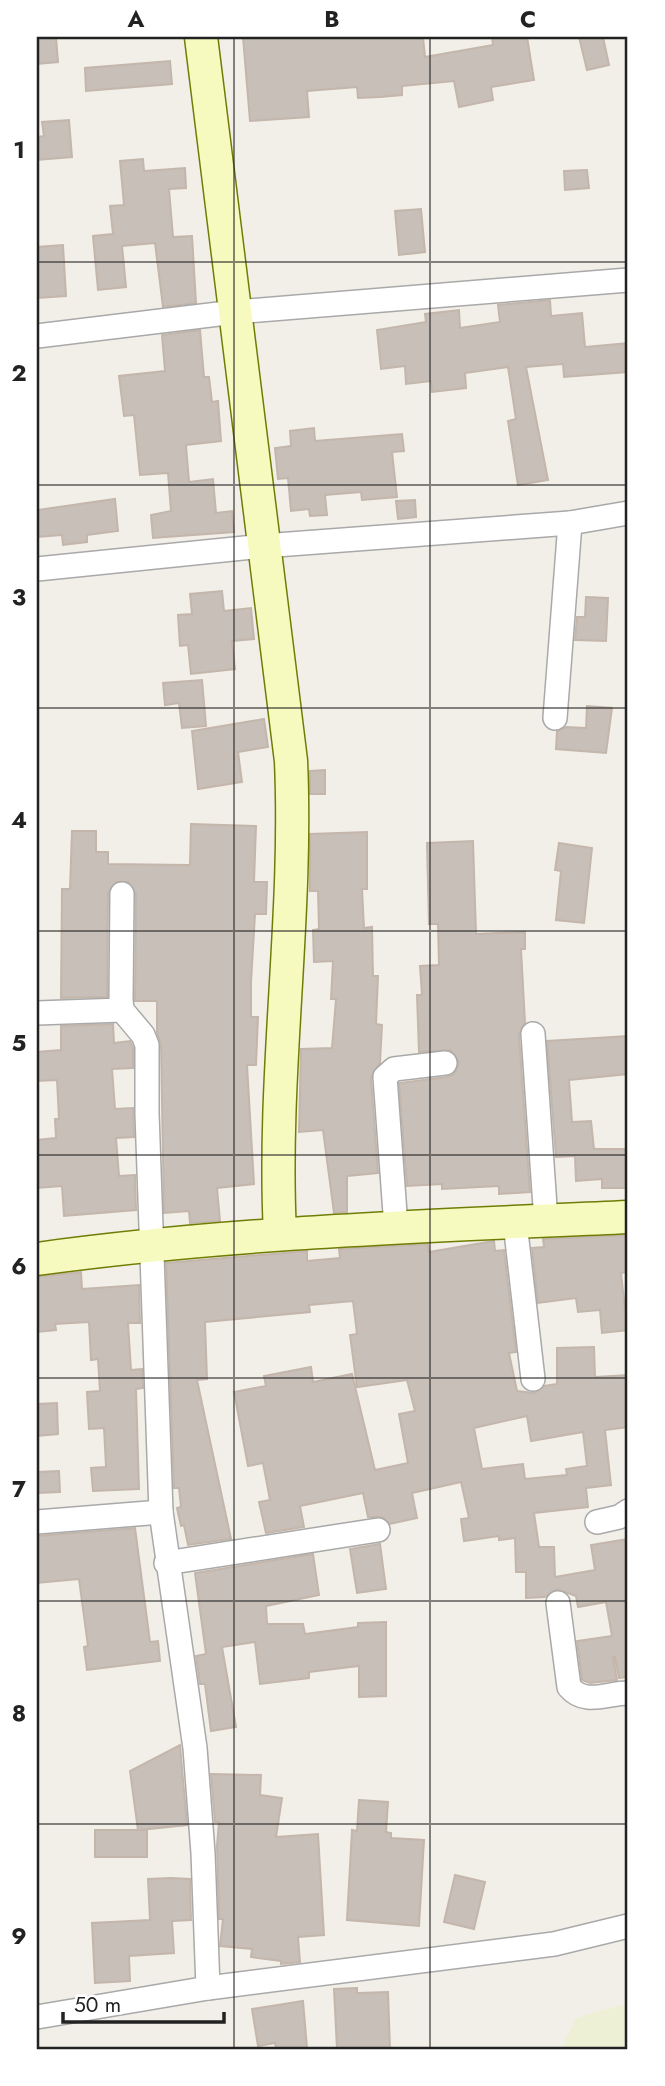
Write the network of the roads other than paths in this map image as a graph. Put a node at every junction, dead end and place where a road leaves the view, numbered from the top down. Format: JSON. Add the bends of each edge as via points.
{"nodes":[{"id":1,"x":201,"y":37,"type":"edge"},
{"id":2,"x":628,"y":281,"type":"edge"},
{"id":3,"x":235,"y":312,"type":"junction"},
{"id":4,"x":37,"y":336,"type":"edge"},
{"id":5,"x":628,"y":513,"type":"edge"},
{"id":6,"x":570,"y":523,"type":"junction"},
{"id":7,"x":263,"y":546,"type":"junction"},
{"id":8,"x":37,"y":569,"type":"edge"},
{"id":9,"x":555,"y":718,"type":"dead end"},
{"id":10,"x":122,"y":894,"type":"dead end"},
{"id":11,"x":122,"y":1010,"type":"junction"},
{"id":12,"x":37,"y":1013,"type":"edge"},
{"id":13,"x":533,"y":1034,"type":"dead end"},
{"id":14,"x":445,"y":1063,"type":"dead end"},
{"id":15,"x":628,"y":1217,"type":"edge"},
{"id":16,"x":530,"y":1222,"type":"junction"},
{"id":17,"x":396,"y":1227,"type":"junction"},
{"id":18,"x":280,"y":1234,"type":"junction"},
{"id":19,"x":151,"y":1243,"type":"junction"},
{"id":20,"x":37,"y":1259,"type":"edge"},
{"id":21,"x":533,"y":1379,"type":"dead end"},
{"id":22,"x":628,"y":1511,"type":"edge"},
{"id":23,"x":161,"y":1512,"type":"junction"},
{"id":24,"x":37,"y":1522,"type":"edge"},
{"id":25,"x":597,"y":1522,"type":"dead end"},
{"id":26,"x":378,"y":1530,"type":"dead end"},
{"id":27,"x":166,"y":1563,"type":"junction"},
{"id":28,"x":558,"y":1603,"type":"dead end"},
{"id":29,"x":628,"y":1693,"type":"edge"},
{"id":30,"x":628,"y":1926,"type":"edge"},
{"id":31,"x":208,"y":1988,"type":"junction"},
{"id":32,"x":37,"y":2017,"type":"edge"}],
"edges":[{"from":1,"to":3,"type":"street"},
{"from":2,"to":3,"type":"street"},
{"from":3,"to":4,"type":"street"},
{"from":3,"to":7,"type":"street"},
{"from":5,"to":6,"type":"street"},
{"from":6,"to":7,"type":"street"},
{"from":6,"to":9,"type":"street"},
{"from":7,"to":8,"type":"street"},
{"from":7,"to":18,"type":"street","via":[[282,678],[293,808],[281,1085]]},
{"from":10,"to":11,"type":"street"},
{"from":11,"to":12,"type":"street"},
{"from":11,"to":19,"type":"street","via":[[147,1045]]},
{"from":13,"to":16,"type":"street"},
{"from":14,"to":17,"type":"street","via":[[394,1069],[385,1077]]},
{"from":15,"to":16,"type":"street"},
{"from":16,"to":17,"type":"street"},
{"from":16,"to":21,"type":"street"},
{"from":17,"to":18,"type":"street"},
{"from":18,"to":19,"type":"street"},
{"from":19,"to":20,"type":"street"},
{"from":19,"to":23,"type":"street"},
{"from":22,"to":25,"type":"street"},
{"from":23,"to":24,"type":"street"},
{"from":23,"to":27,"type":"street"},
{"from":26,"to":27,"type":"street"},
{"from":27,"to":31,"type":"street","via":[[195,1748]]},
{"from":28,"to":29,"type":"street","via":[[569,1687],[584,1699]]},
{"from":30,"to":31,"type":"street","via":[[554,1944]]},
{"from":31,"to":32,"type":"street"}]}
